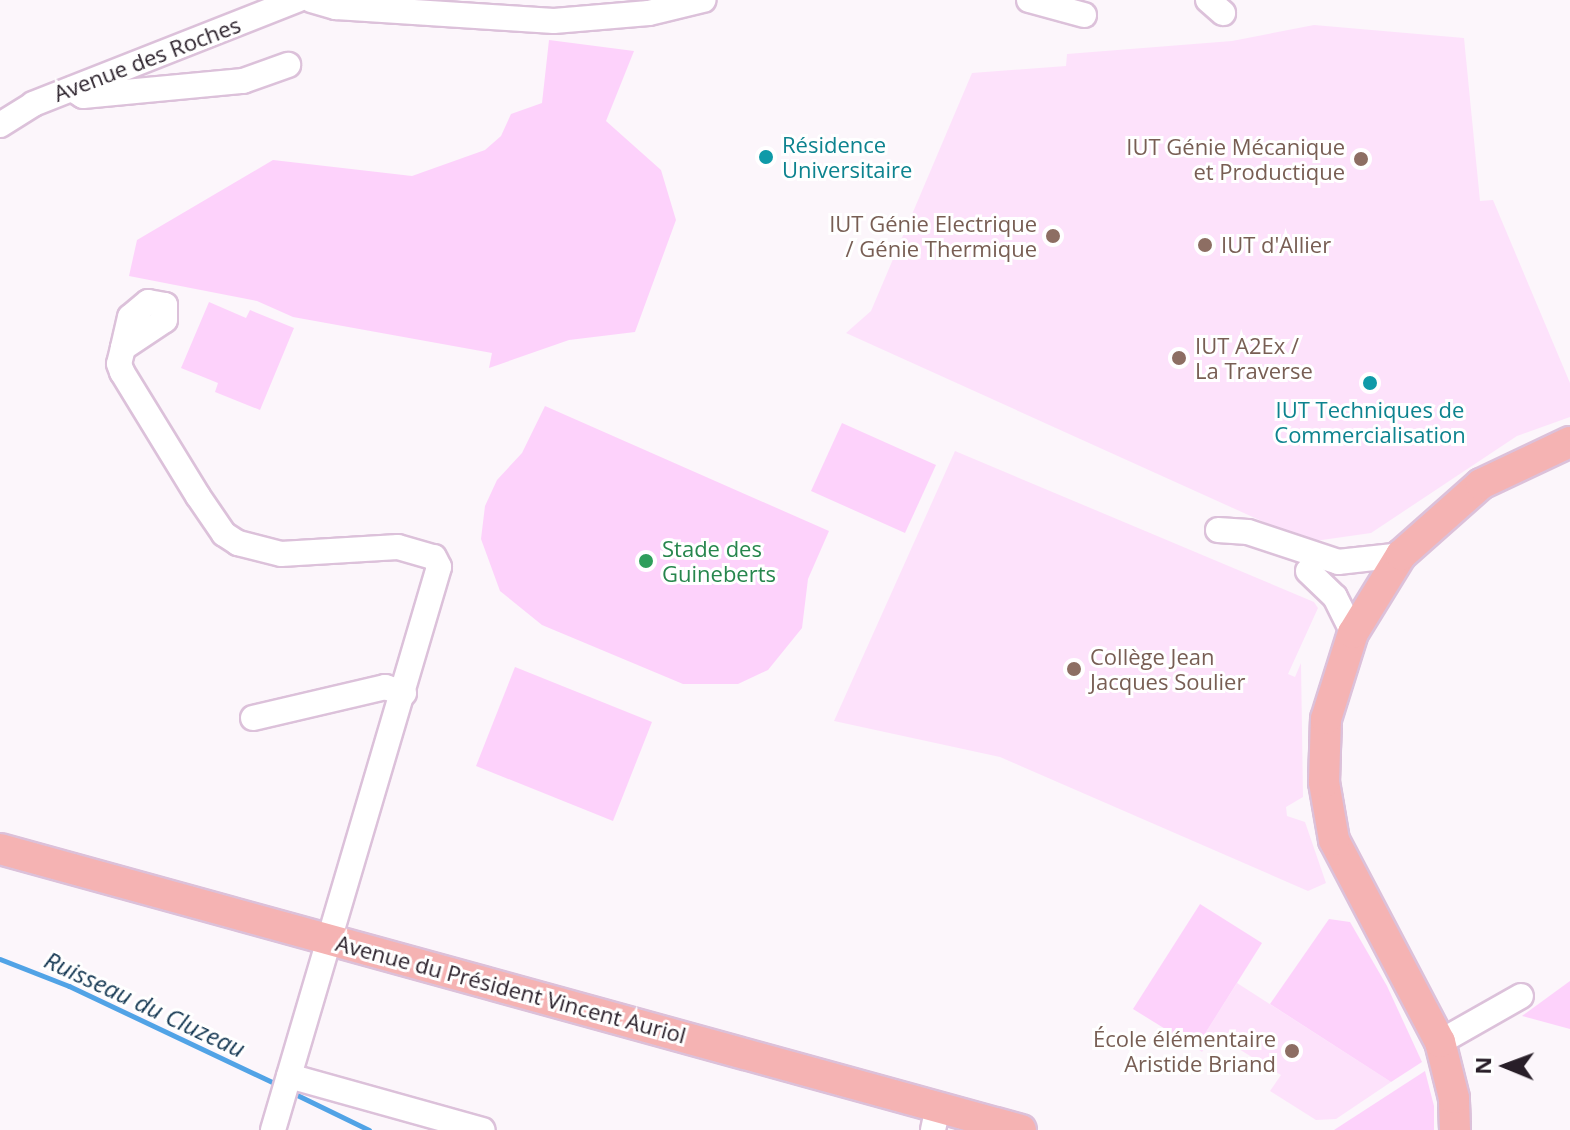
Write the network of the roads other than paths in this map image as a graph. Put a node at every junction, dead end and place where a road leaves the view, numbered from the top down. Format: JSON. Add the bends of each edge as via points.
{"nodes":[{"id":1,"x":297,"y":0,"type":"edge"},
{"id":2,"x":311,"y":0,"type":"edge"},
{"id":3,"x":703,"y":0,"type":"edge"},
{"id":4,"x":1029,"y":0,"type":"edge"},
{"id":5,"x":1084,"y":15,"type":"dead end"},
{"id":6,"x":288,"y":65,"type":"dead end"},
{"id":7,"x":71,"y":88,"type":"junction"},
{"id":8,"x":0,"y":125,"type":"edge"},
{"id":9,"x":123,"y":348,"type":"dead end"},
{"id":10,"x":1570,"y":442,"type":"edge"},
{"id":11,"x":1401,"y":555,"type":"junction"},
{"id":12,"x":1308,"y":571,"type":"junction"},
{"id":13,"x":1382,"y":582,"type":"junction"},
{"id":14,"x":1353,"y":633,"type":"junction"},
{"id":15,"x":404,"y":693,"type":"junction"},
{"id":16,"x":253,"y":718,"type":"dead end"},
{"id":17,"x":0,"y":849,"type":"edge"},
{"id":18,"x":332,"y":940,"type":"junction"},
{"id":19,"x":1521,"y":996,"type":"dead end"},
{"id":20,"x":1440,"y":1042,"type":"junction"},
{"id":21,"x":289,"y":1076,"type":"junction"},
{"id":22,"x":936,"y":1119,"type":"edge"},
{"id":23,"x":273,"y":1130,"type":"edge"},
{"id":24,"x":483,"y":1130,"type":"edge"},
{"id":25,"x":1021,"y":1130,"type":"edge"},
{"id":26,"x":1455,"y":1130,"type":"edge"}],
"edges":[{"from":1,"to":7,"type":"street","name":"Avenue des Roches"},
{"from":2,"to":3,"type":"street","via":[[336,7],[554,21],[649,13]]},
{"from":4,"to":5,"type":"street"},
{"from":6,"to":7,"type":"street","via":[[243,81],[83,96]]},
{"from":7,"to":8,"type":"street","name":"Avenue des Roches"},
{"from":9,"to":15,"type":"street","via":[[119,364],[128,388],[224,534],[281,554],[398,547],[434,557],[439,567]]},
{"from":10,"to":11,"type":"main road","via":[[1481,484]]},
{"from":11,"to":12,"type":"street","via":[[1338,562],[1248,532],[1218,530]]},
{"from":11,"to":13,"type":"main road"},
{"from":12,"to":13,"type":"street"},
{"from":12,"to":14,"type":"street","via":[[1335,597]]},
{"from":13,"to":14,"type":"main road"},
{"from":14,"to":20,"type":"main road","via":[[1326,719],[1327,807],[1346,871]]},
{"from":15,"to":16,"type":"street","via":[[385,687]]},
{"from":15,"to":18,"type":"street"},
{"from":17,"to":18,"type":"main road","name":"Avenue du Président Vincent Auriol"},
{"from":18,"to":21,"type":"street"},
{"from":18,"to":22,"type":"main road","name":"Avenue du Président Vincent Auriol"},
{"from":19,"to":20,"type":"street"},
{"from":20,"to":26,"type":"main road","via":[[1454,1098]]},
{"from":21,"to":23,"type":"street"},
{"from":21,"to":24,"type":"street"},
{"from":22,"to":25,"type":"main road","name":"Avenue du Président Vincent Auriol"}]}
